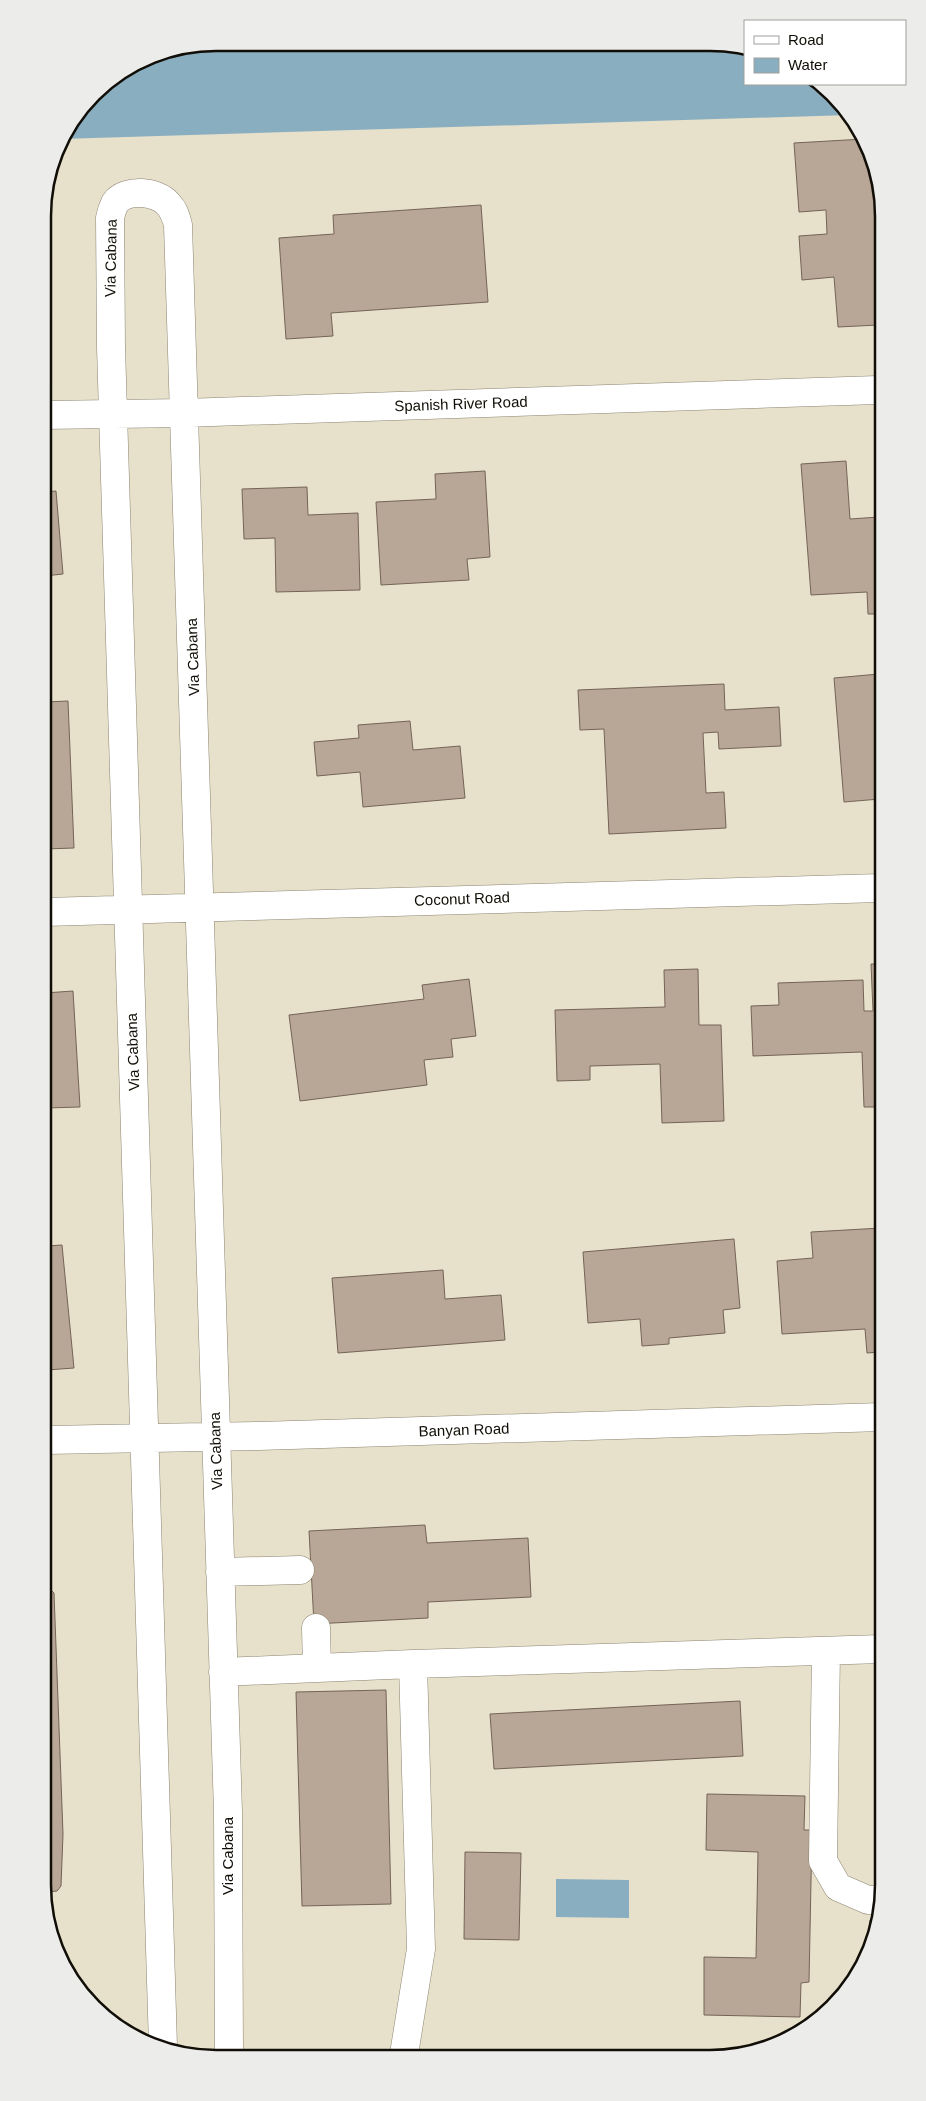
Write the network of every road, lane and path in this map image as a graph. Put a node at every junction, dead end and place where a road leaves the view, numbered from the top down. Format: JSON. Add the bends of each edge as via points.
{"nodes":[{"id":1,"x":875,"y":390,"type":"edge"},
{"id":2,"x":184,"y":413,"type":"junction"},
{"id":3,"x":113,"y":414,"type":"junction"},
{"id":4,"x":52,"y":415,"type":"edge"},
{"id":5,"x":875,"y":888,"type":"edge"},
{"id":6,"x":200,"y":908,"type":"junction"},
{"id":7,"x":128,"y":910,"type":"junction"},
{"id":8,"x":52,"y":912,"type":"edge"},
{"id":9,"x":874,"y":1417,"type":"edge"},
{"id":10,"x":216,"y":1436,"type":"junction"},
{"id":11,"x":144,"y":1438,"type":"junction"},
{"id":12,"x":51,"y":1440,"type":"edge"},
{"id":13,"x":300,"y":1570,"type":"dead end"},
{"id":14,"x":220,"y":1572,"type":"junction"},
{"id":15,"x":316,"y":1628,"type":"dead end"},
{"id":16,"x":874,"y":1649,"type":"edge"},
{"id":17,"x":826,"y":1651,"type":"junction"},
{"id":18,"x":413,"y":1664,"type":"junction"},
{"id":19,"x":317,"y":1668,"type":"junction"},
{"id":20,"x":223,"y":1672,"type":"junction"},
{"id":21,"x":874,"y":1900,"type":"edge"},
{"id":22,"x":163,"y":2040,"type":"edge"},
{"id":23,"x":229,"y":2050,"type":"edge"},
{"id":24,"x":405,"y":2050,"type":"edge"}],
"edges":[{"from":1,"to":2,"type":"street","name":"Spanish River Road"},
{"from":2,"to":3,"type":"street","name":"Spanish River Road"},
{"from":2,"to":3,"type":"street","name":"Via Cabana","via":[[178,224],[167,202],[154,195],[137,193],[123,196],[115,204],[110,218]]},
{"from":2,"to":6,"type":"street","name":"Via Cabana"},
{"from":3,"to":4,"type":"street","name":"Spanish River Road"},
{"from":3,"to":7,"type":"street","name":"Via Cabana"},
{"from":5,"to":6,"type":"street","name":"Coconut Road"},
{"from":6,"to":7,"type":"street","name":"Coconut Road"},
{"from":6,"to":10,"type":"street","name":"Via Cabana"},
{"from":7,"to":8,"type":"street","name":"Coconut Road"},
{"from":7,"to":11,"type":"street","name":"Via Cabana"},
{"from":9,"to":10,"type":"street","name":"Banyan Road"},
{"from":10,"to":11,"type":"street","name":"Banyan Road"},
{"from":10,"to":14,"type":"street","name":"Via Cabana"},
{"from":11,"to":12,"type":"street","name":"Banyan Road"},
{"from":11,"to":22,"type":"street","name":"Via Cabana"},
{"from":13,"to":14,"type":"street"},
{"from":14,"to":20,"type":"street","name":"Via Cabana"},
{"from":15,"to":19,"type":"street"},
{"from":16,"to":17,"type":"street"},
{"from":17,"to":18,"type":"street"},
{"from":17,"to":21,"type":"street","via":[[823,1861],[838,1887]]},
{"from":18,"to":19,"type":"street"},
{"from":18,"to":24,"type":"street","via":[[421,1949]]},
{"from":19,"to":20,"type":"street"},
{"from":20,"to":23,"type":"street","name":"Via Cabana","via":[[228,1812]]}]}
